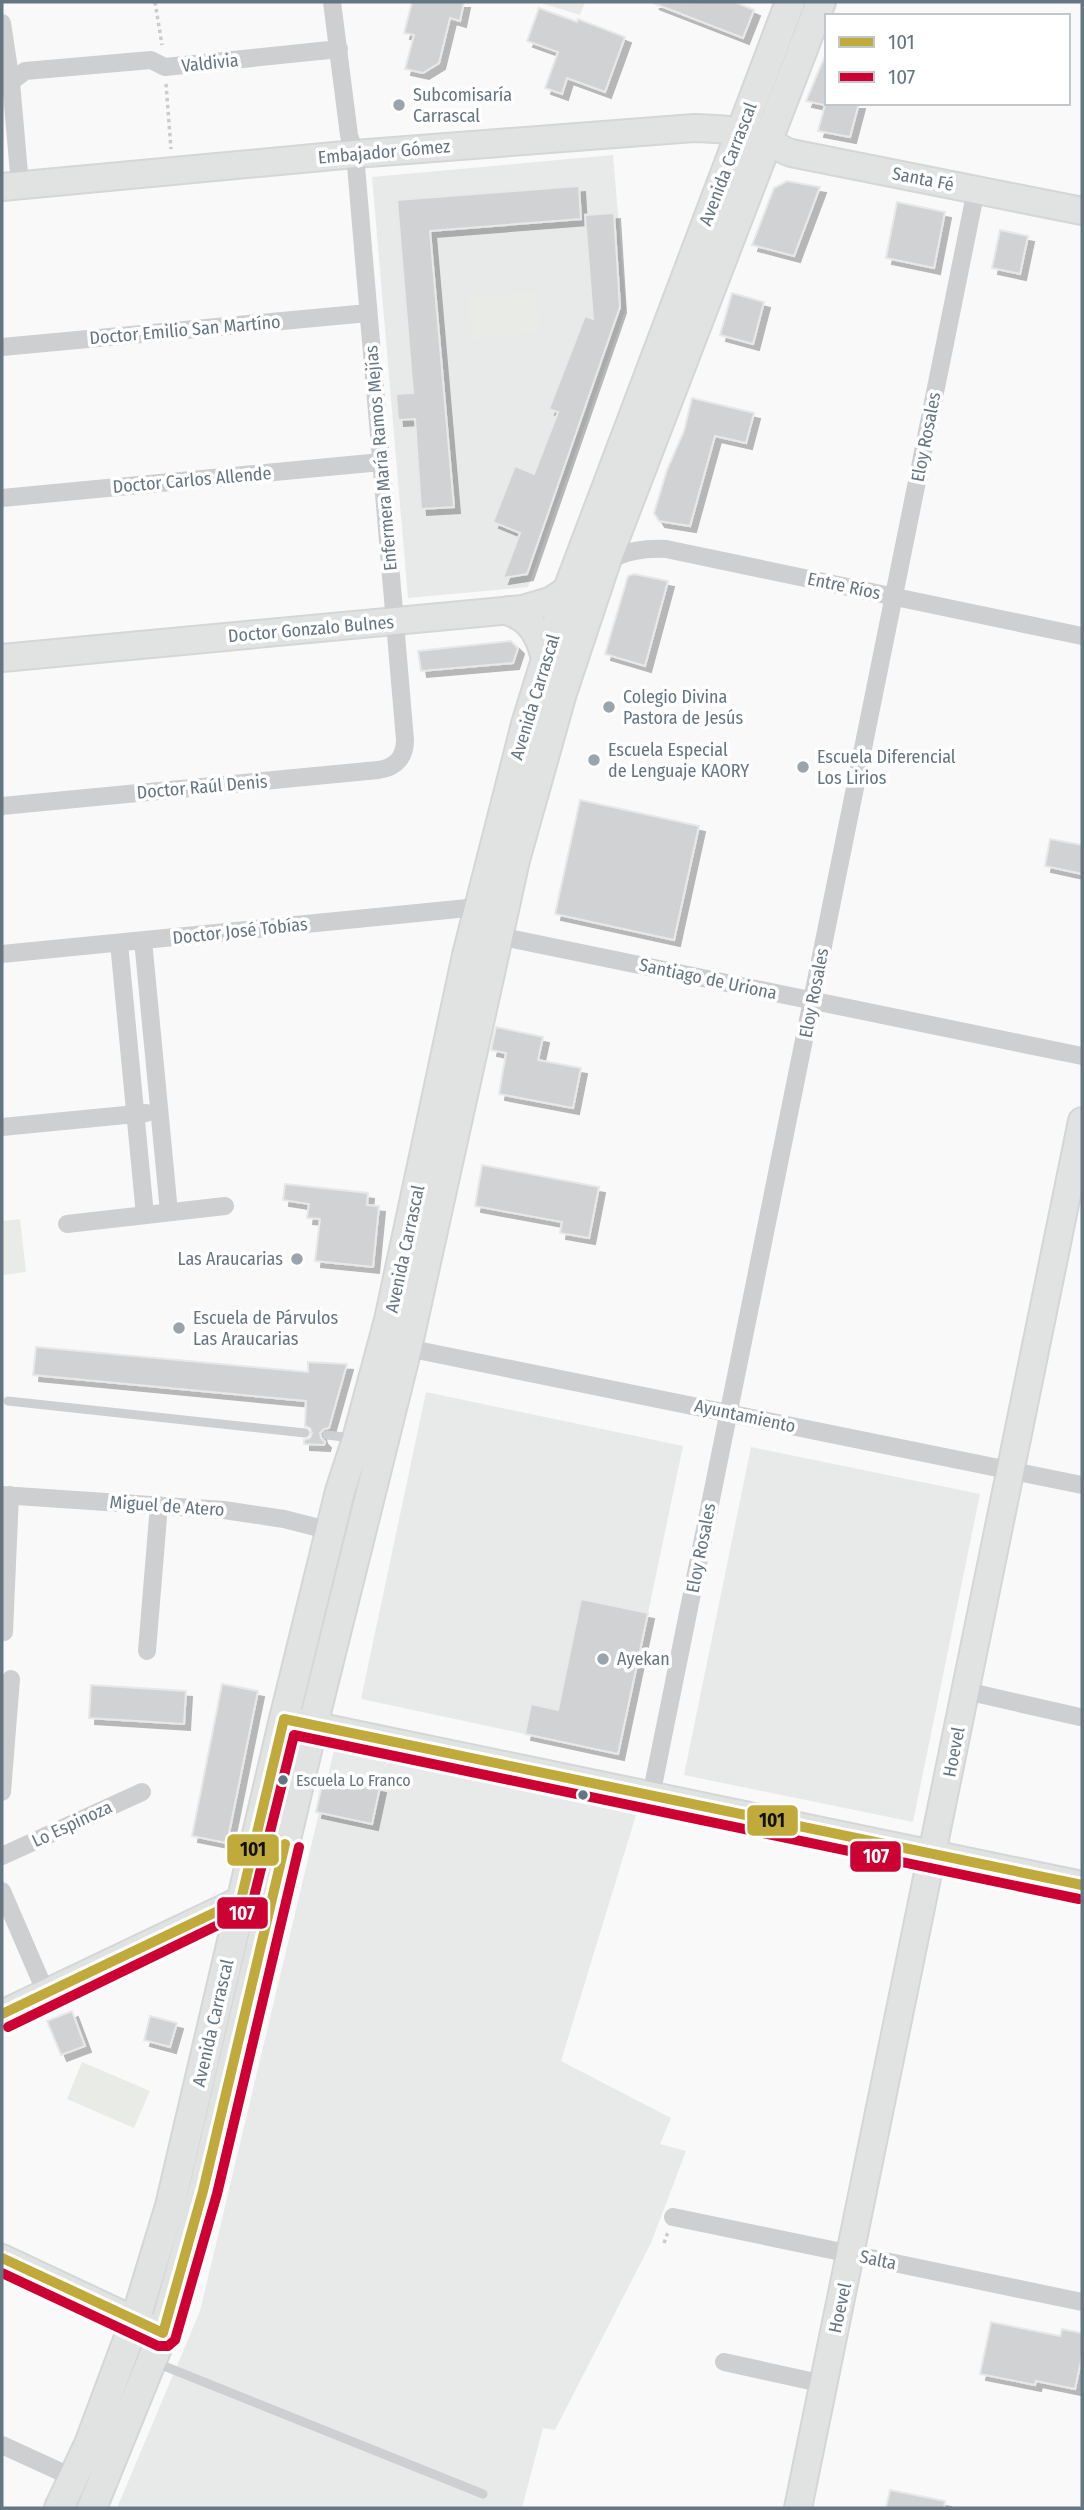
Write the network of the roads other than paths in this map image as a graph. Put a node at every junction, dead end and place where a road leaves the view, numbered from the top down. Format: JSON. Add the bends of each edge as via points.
{"nodes":[{"id":1,"x":332,"y":2,"type":"edge"},
{"id":2,"x":789,"y":2,"type":"edge"},
{"id":3,"x":821,"y":2,"type":"edge"},
{"id":4,"x":2,"y":23,"type":"edge"},
{"id":5,"x":339,"y":49,"type":"junction"},
{"id":6,"x":6,"y":82,"type":"edge"},
{"id":7,"x":753,"y":136,"type":"junction"},
{"id":8,"x":355,"y":154,"type":"junction"},
{"id":9,"x":11,"y":186,"type":"edge"},
{"id":10,"x":976,"y":190,"type":"junction"},
{"id":11,"x":1082,"y":212,"type":"edge"},
{"id":12,"x":369,"y":313,"type":"junction"},
{"id":13,"x":2,"y":348,"type":"edge"},
{"id":14,"x":381,"y":462,"type":"junction"},
{"id":15,"x":2,"y":498,"type":"edge"},
{"id":16,"x":606,"y":561,"type":"junction"},
{"id":17,"x":567,"y":592,"type":"junction"},
{"id":18,"x":894,"y":597,"type":"junction"},
{"id":19,"x":509,"y":611,"type":"junction"},
{"id":20,"x":395,"y":621,"type":"junction"},
{"id":21,"x":1082,"y":636,"type":"edge"},
{"id":22,"x":2,"y":658,"type":"edge"},
{"id":23,"x":545,"y":659,"type":"junction"},
{"id":24,"x":400,"y":760,"type":"joint"},
{"id":25,"x":2,"y":806,"type":"edge"},
{"id":26,"x":478,"y":907,"type":"junction"},
{"id":27,"x":498,"y":936,"type":"junction"},
{"id":28,"x":143,"y":940,"type":"junction"},
{"id":29,"x":119,"y":943,"type":"junction"},
{"id":30,"x":2,"y":954,"type":"edge"},
{"id":31,"x":812,"y":1000,"type":"junction"},
{"id":32,"x":1082,"y":1056,"type":"edge"},
{"id":33,"x":160,"y":1111,"type":"junction"},
{"id":34,"x":135,"y":1114,"type":"junction"},
{"id":35,"x":1082,"y":1121,"type":"edge"},
{"id":36,"x":2,"y":1127,"type":"edge"},
{"id":37,"x":225,"y":1206,"type":"dead end"},
{"id":38,"x":169,"y":1212,"type":"junction"},
{"id":39,"x":145,"y":1215,"type":"junction"},
{"id":40,"x":67,"y":1224,"type":"dead end"},
{"id":41,"x":408,"y":1348,"type":"junction"},
{"id":42,"x":8,"y":1401,"type":"dead end"},
{"id":43,"x":729,"y":1413,"type":"junction"},
{"id":44,"x":305,"y":1433,"type":"dead end"},
{"id":45,"x":327,"y":1435,"type":"dead end"},
{"id":46,"x":358,"y":1438,"type":"junction"},
{"id":47,"x":1011,"y":1470,"type":"junction"},
{"id":48,"x":1082,"y":1486,"type":"edge"},
{"id":49,"x":6,"y":1495,"type":"edge"},
{"id":50,"x":159,"y":1505,"type":"junction"},
{"id":51,"x":331,"y":1531,"type":"junction"},
{"id":52,"x":4,"y":1632,"type":"dead end"},
{"id":53,"x":147,"y":1651,"type":"dead end"},
{"id":54,"x":11,"y":1679,"type":"dead end"},
{"id":55,"x":966,"y":1691,"type":"junction"},
{"id":56,"x":1080,"y":1717,"type":"dead end"},
{"id":57,"x":284,"y":1719,"type":"junction"},
{"id":58,"x":313,"y":1726,"type":"junction"},
{"id":59,"x":142,"y":1792,"type":"dead end"},
{"id":60,"x":2,"y":1793,"type":"edge"},
{"id":61,"x":651,"y":1796,"type":"junction"},
{"id":62,"x":933,"y":1854,"type":"junction"},
{"id":63,"x":2,"y":1856,"type":"edge"},
{"id":64,"x":1082,"y":1885,"type":"edge"},
{"id":65,"x":2,"y":1891,"type":"edge"},
{"id":66,"x":241,"y":1900,"type":"junction"},
{"id":67,"x":46,"y":1993,"type":"junction"},
{"id":68,"x":2,"y":2014,"type":"edge"},
{"id":69,"x":673,"y":2217,"type":"dead end"},
{"id":70,"x":851,"y":2254,"type":"junction"},
{"id":71,"x":2,"y":2258,"type":"edge"},
{"id":72,"x":1082,"y":2302,"type":"edge"},
{"id":73,"x":135,"y":2321,"type":"junction"},
{"id":74,"x":163,"y":2333,"type":"junction"},
{"id":75,"x":152,"y":2361,"type":"junction"},
{"id":76,"x":724,"y":2362,"type":"dead end"},
{"id":77,"x":824,"y":2384,"type":"junction"},
{"id":78,"x":2,"y":2445,"type":"edge"},
{"id":79,"x":74,"y":2478,"type":"junction"},
{"id":80,"x":483,"y":2494,"type":"dead end"},
{"id":81,"x":60,"y":2508,"type":"edge"},
{"id":82,"x":92,"y":2508,"type":"edge"},
{"id":83,"x":799,"y":2508,"type":"edge"}],
"edges":[{"from":1,"to":5,"type":"street","name":"Enfermera María Ramos Mejías"},
{"from":2,"to":7,"type":"main road","name":"Avenida Carrascal"},
{"from":3,"to":7,"type":"main road","name":"Avenida Carrascal"},
{"from":4,"to":6,"type":"street"},
{"from":5,"to":6,"type":"street","name":"Valdivia","via":[[165,67],[151,60],[25,71]]},
{"from":5,"to":8,"type":"street","name":"Enfermera María Ramos Mejías"},
{"from":6,"to":9,"type":"street"},
{"from":7,"to":8,"type":"street","name":"Embajador Gómez","via":[[694,128]]},
{"from":7,"to":10,"type":"street","name":"Santa Fé","via":[[791,153]]},
{"from":7,"to":16,"type":"main road","name":"Avenida Carrascal"},
{"from":7,"to":17,"type":"main road","name":"Avenida Carrascal"},
{"from":8,"to":9,"type":"street","name":"Embajador Gómez"},
{"from":8,"to":12,"type":"street","name":"Enfermera María Ramos Mejías"},
{"from":10,"to":11,"type":"street","name":"Santa Fé"},
{"from":10,"to":18,"type":"street","name":"Eloy Rosales"},
{"from":12,"to":13,"type":"street","name":"Doctor Emilio San Martíno"},
{"from":12,"to":14,"type":"street","name":"Enfermera María Ramos Mejías"},
{"from":14,"to":15,"type":"street","name":"Doctor Carlos Allende"},
{"from":14,"to":20,"type":"street","name":"Enfermera María Ramos Mejías"},
{"from":16,"to":17,"type":"street","name":"Doctor Gonzalo Bulnes"},
{"from":16,"to":18,"type":"street","name":"Entre Ríos","via":[[639,549],[666,549]]},
{"from":16,"to":27,"type":"main road","name":"Avenida Carrascal","via":[[550,733]]},
{"from":17,"to":19,"type":"street","name":"Doctor Gonzalo Bulnes"},
{"from":17,"to":23,"type":"main road","name":"Avenida Carrascal"},
{"from":18,"to":21,"type":"street","name":"Entre Ríos"},
{"from":18,"to":31,"type":"street","name":"Eloy Rosales"},
{"from":19,"to":20,"type":"street","name":"Doctor Gonzalo Bulnes"},
{"from":19,"to":23,"type":"main road","via":[[534,627]]},
{"from":20,"to":22,"type":"street","name":"Doctor Gonzalo Bulnes"},
{"from":20,"to":24,"type":"street","name":"Enfermera María Ramos Mejías","via":[[405,740]]},
{"from":23,"to":26,"type":"main road","name":"Avenida Carrascal"},
{"from":24,"to":25,"type":"street","name":"Doctor Raúl Denis","via":[[378,770]]},
{"from":26,"to":28,"type":"street","name":"Doctor José Tobías"},
{"from":26,"to":46,"type":"main road","name":"Avenida Carrascal","via":[[401,1269]]},
{"from":27,"to":31,"type":"street","name":"Santiago de Uriona"},
{"from":27,"to":41,"type":"main road","name":"Avenida Carrascal"},
{"from":28,"to":29,"type":"street","name":"Doctor José Tobías"},
{"from":28,"to":33,"type":"street"},
{"from":29,"to":30,"type":"street","name":"Doctor José Tobías"},
{"from":29,"to":34,"type":"street"},
{"from":31,"to":32,"type":"street","name":"Santiago de Uriona"},
{"from":31,"to":43,"type":"street","name":"Eloy Rosales"},
{"from":33,"to":34,"type":"street"},
{"from":33,"to":38,"type":"street"},
{"from":34,"to":36,"type":"street"},
{"from":34,"to":39,"type":"street"},
{"from":35,"to":47,"type":"street","name":"Hoevel"},
{"from":37,"to":38,"type":"street"},
{"from":38,"to":39,"type":"street"},
{"from":39,"to":40,"type":"street"},
{"from":41,"to":43,"type":"street","name":"Ayuntamiento"},
{"from":41,"to":58,"type":"main road","name":"Avenida Carrascal"},
{"from":42,"to":44,"type":"lane"},
{"from":43,"to":47,"type":"street","name":"Ayuntamiento"},
{"from":43,"to":61,"type":"street","name":"Eloy Rosales"},
{"from":45,"to":46,"type":"lane"},
{"from":46,"to":51,"type":"main road","name":"Avenida Carrascal"},
{"from":47,"to":48,"type":"street","name":"Ayuntamiento"},
{"from":47,"to":55,"type":"street","name":"Hoevel"},
{"from":49,"to":50,"type":"street","name":"Miguel de Atero"},
{"from":49,"to":52,"type":"street"},
{"from":50,"to":51,"type":"street","name":"Miguel de Atero","via":[[262,1515]]},
{"from":50,"to":53,"type":"street"},
{"from":51,"to":57,"type":"main road","name":"Avenida Carrascal"},
{"from":54,"to":60,"type":"street"},
{"from":55,"to":56,"type":"street"},
{"from":55,"to":62,"type":"street","name":"Hoevel"},
{"from":57,"to":58,"type":"street"},
{"from":57,"to":66,"type":"main road","name":"Avenida Carrascal"},
{"from":58,"to":61,"type":"street"},
{"from":58,"to":74,"type":"main road","name":"Avenida Carrascal","via":[[212,2155]]},
{"from":59,"to":63,"type":"street","name":"Lo Espinoza"},
{"from":61,"to":62,"type":"street"},
{"from":62,"to":64,"type":"street"},
{"from":62,"to":70,"type":"street","name":"Hoevel"},
{"from":65,"to":67,"type":"street"},
{"from":66,"to":67,"type":"street"},
{"from":66,"to":73,"type":"main road","name":"Avenida Carrascal","via":[[170,2206]]},
{"from":67,"to":68,"type":"street"},
{"from":69,"to":70,"type":"street","name":"Salta"},
{"from":70,"to":72,"type":"street","name":"Salta"},
{"from":70,"to":77,"type":"street","name":"Hoevel"},
{"from":71,"to":73,"type":"street"},
{"from":73,"to":74,"type":"street"},
{"from":73,"to":79,"type":"main road","name":"Avenida Carrascal"},
{"from":74,"to":75,"type":"main road","name":"Avenida Carrascal"},
{"from":75,"to":80,"type":"lane"},
{"from":75,"to":82,"type":"main road","name":"Avenida Carrascal"},
{"from":76,"to":77,"type":"street"},
{"from":77,"to":83,"type":"street","name":"Hoevel"},
{"from":78,"to":79,"type":"street"},
{"from":79,"to":81,"type":"main road","name":"Avenida Carrascal"}]}
